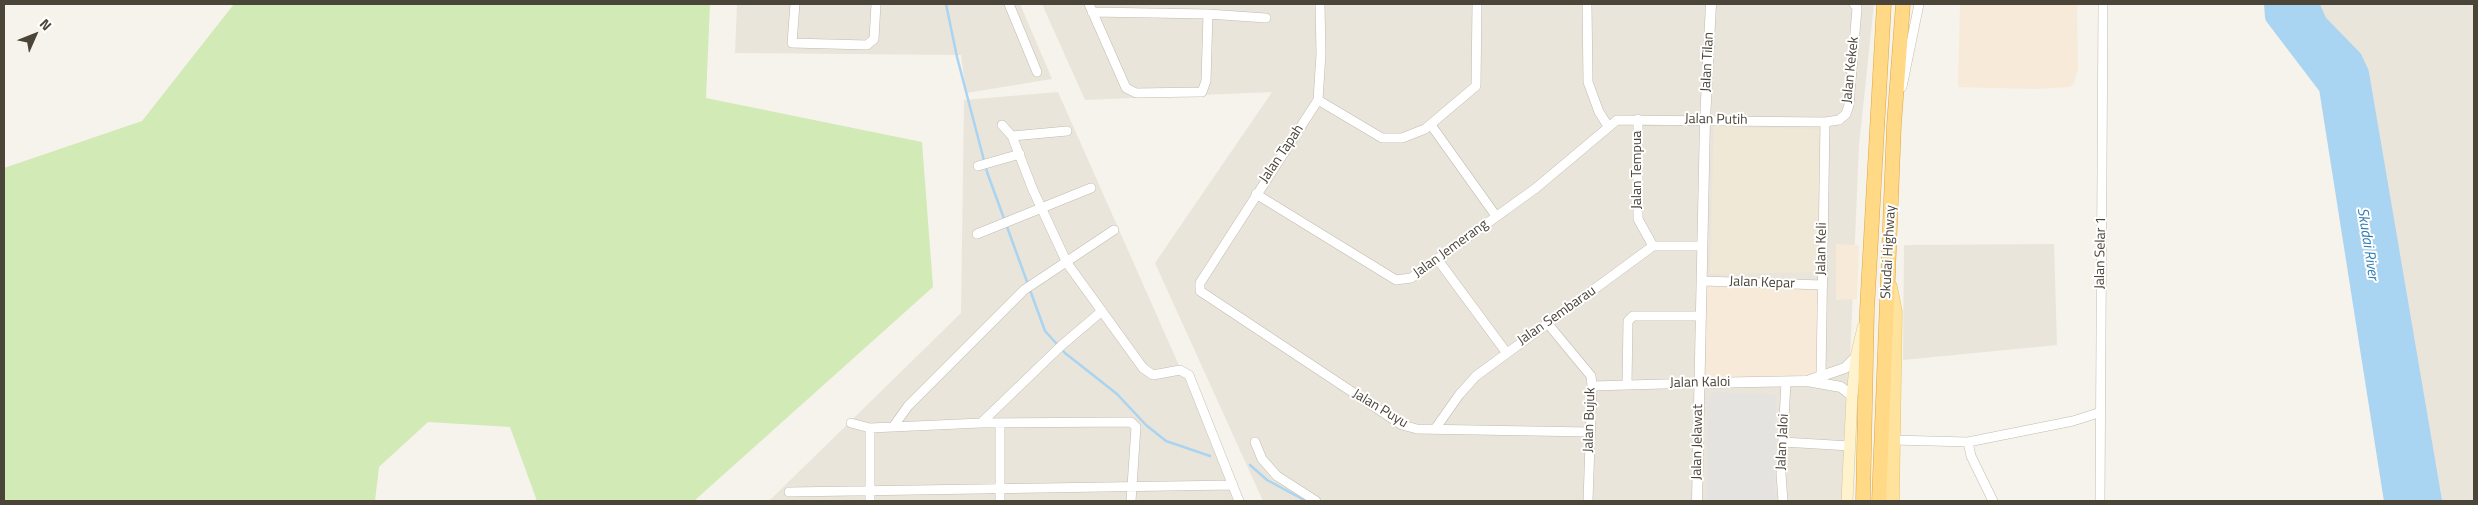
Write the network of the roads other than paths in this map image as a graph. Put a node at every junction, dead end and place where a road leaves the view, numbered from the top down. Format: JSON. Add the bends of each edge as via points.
{"nodes":[{"id":1,"x":795,"y":4,"type":"edge"},
{"id":2,"x":876,"y":4,"type":"edge"},
{"id":3,"x":1009,"y":4,"type":"edge"},
{"id":4,"x":1234,"y":4,"type":"edge"},
{"id":5,"x":1320,"y":4,"type":"edge"},
{"id":6,"x":1477,"y":4,"type":"edge"},
{"id":7,"x":1587,"y":4,"type":"edge"},
{"id":8,"x":1711,"y":4,"type":"edge"},
{"id":9,"x":1854,"y":4,"type":"edge"},
{"id":10,"x":1884,"y":4,"type":"edge"},
{"id":11,"x":1903,"y":4,"type":"edge"},
{"id":12,"x":1919,"y":4,"type":"edge"},
{"id":13,"x":2103,"y":4,"type":"edge"},
{"id":14,"x":1090,"y":8,"type":"edge"},
{"id":15,"x":1208,"y":14,"type":"junction"},
{"id":16,"x":1234,"y":15,"type":"junction"},
{"id":17,"x":1266,"y":18,"type":"dead end"},
{"id":18,"x":1037,"y":72,"type":"dead end"},
{"id":19,"x":1318,"y":100,"type":"junction"},
{"id":20,"x":1638,"y":119,"type":"junction"},
{"id":21,"x":1705,"y":120,"type":"junction"},
{"id":22,"x":1825,"y":122,"type":"junction"},
{"id":23,"x":1002,"y":125,"type":"dead end"},
{"id":24,"x":1431,"y":125,"type":"junction"},
{"id":25,"x":1894,"y":125,"type":"junction"},
{"id":26,"x":1608,"y":126,"type":"junction"},
{"id":27,"x":1067,"y":131,"type":"dead end"},
{"id":28,"x":1012,"y":136,"type":"junction"},
{"id":29,"x":1020,"y":154,"type":"junction"},
{"id":30,"x":983,"y":164,"type":"dead end"},
{"id":31,"x":1091,"y":188,"type":"dead end"},
{"id":32,"x":1256,"y":194,"type":"junction"},
{"id":33,"x":1041,"y":206,"type":"junction"},
{"id":34,"x":1496,"y":216,"type":"junction"},
{"id":35,"x":1114,"y":230,"type":"dead end"},
{"id":36,"x":976,"y":234,"type":"dead end"},
{"id":37,"x":1652,"y":246,"type":"junction"},
{"id":38,"x":1702,"y":246,"type":"junction"},
{"id":39,"x":1438,"y":260,"type":"junction"},
{"id":40,"x":1067,"y":263,"type":"junction"},
{"id":41,"x":1888,"y":274,"type":"junction"},
{"id":42,"x":1702,"y":281,"type":"junction"},
{"id":43,"x":1822,"y":285,"type":"junction"},
{"id":44,"x":1200,"y":292,"type":"joint"},
{"id":45,"x":1867,"y":310,"type":"junction"},
{"id":46,"x":1102,"y":311,"type":"junction"},
{"id":47,"x":1701,"y":316,"type":"junction"},
{"id":48,"x":1548,"y":324,"type":"junction"},
{"id":49,"x":1506,"y":352,"type":"junction"},
{"id":50,"x":1856,"y":357,"type":"junction"},
{"id":51,"x":1821,"y":376,"type":"junction"},
{"id":52,"x":1807,"y":381,"type":"junction"},
{"id":53,"x":1786,"y":382,"type":"junction"},
{"id":54,"x":1700,"y":384,"type":"junction"},
{"id":55,"x":1627,"y":385,"type":"junction"},
{"id":56,"x":1592,"y":386,"type":"junction"},
{"id":57,"x":1852,"y":396,"type":"junction"},
{"id":58,"x":2101,"y":412,"type":"junction"},
{"id":59,"x":851,"y":423,"type":"dead end"},
{"id":60,"x":981,"y":423,"type":"junction"},
{"id":61,"x":1000,"y":423,"type":"junction"},
{"id":62,"x":894,"y":427,"type":"junction"},
{"id":63,"x":870,"y":428,"type":"junction"},
{"id":64,"x":1435,"y":429,"type":"junction"},
{"id":65,"x":1590,"y":432,"type":"junction"},
{"id":66,"x":1893,"y":440,"type":"junction"},
{"id":67,"x":1255,"y":442,"type":"dead end"},
{"id":68,"x":1783,"y":442,"type":"junction"},
{"id":69,"x":1968,"y":442,"type":"junction"},
{"id":70,"x":1850,"y":446,"type":"junction"},
{"id":71,"x":1232,"y":485,"type":"junction"},
{"id":72,"x":1131,"y":488,"type":"junction"},
{"id":73,"x":869,"y":490,"type":"junction"},
{"id":74,"x":1000,"y":490,"type":"junction"},
{"id":75,"x":789,"y":492,"type":"dead end"},
{"id":76,"x":870,"y":501,"type":"edge"},
{"id":77,"x":1000,"y":501,"type":"edge"},
{"id":78,"x":1131,"y":501,"type":"edge"},
{"id":79,"x":1239,"y":501,"type":"edge"},
{"id":80,"x":1316,"y":501,"type":"edge"},
{"id":81,"x":1588,"y":501,"type":"edge"},
{"id":82,"x":1697,"y":501,"type":"edge"},
{"id":83,"x":1783,"y":501,"type":"edge"},
{"id":84,"x":1847,"y":501,"type":"edge"},
{"id":85,"x":1863,"y":501,"type":"edge"},
{"id":86,"x":1879,"y":501,"type":"edge"},
{"id":87,"x":1892,"y":501,"type":"edge"},
{"id":88,"x":1993,"y":501,"type":"edge"},
{"id":89,"x":2100,"y":501,"type":"edge"}],
"edges":[{"from":1,"to":2,"type":"street","via":[[792,43],[867,45],[872,42]]},
{"from":3,"to":18,"type":"street"},
{"from":4,"to":16,"type":"street"},
{"from":5,"to":19,"type":"street","name":"Jalan Tapah"},
{"from":6,"to":24,"type":"street","via":[[1476,86]]},
{"from":7,"to":26,"type":"street","via":[[1588,82]]},
{"from":8,"to":21,"type":"street","name":"Jalan Tilan"},
{"from":9,"to":22,"type":"street","name":"Jalan Kekek","via":[[1857,8],[1849,105],[1839,120]]},
{"from":10,"to":45,"type":"highway","name":"Skudai Highway"},
{"from":11,"to":25,"type":"highway","name":"Skudai Highway"},
{"from":12,"to":25,"type":"street"},
{"from":13,"to":58,"type":"street","name":"Jalan Selar 1"},
{"from":14,"to":15,"type":"street"},
{"from":14,"to":15,"type":"street","via":[[1126,88],[1149,94],[1202,92],[1206,81]]},
{"from":15,"to":16,"type":"street"},
{"from":16,"to":17,"type":"street"},
{"from":19,"to":24,"type":"street","via":[[1382,138],[1402,138]]},
{"from":19,"to":32,"type":"street","name":"Jalan Tapah"},
{"from":20,"to":21,"type":"street","name":"Jalan Putih"},
{"from":20,"to":26,"type":"street","name":"Jalan Putih","via":[[1616,120]]},
{"from":20,"to":37,"type":"street","name":"Jalan Tempua","via":[[1638,219]]},
{"from":21,"to":22,"type":"street","name":"Jalan Putih"},
{"from":21,"to":38,"type":"street","name":"Jalan Tilan"},
{"from":22,"to":43,"type":"street","name":"Jalan Keli"},
{"from":23,"to":28,"type":"street"},
{"from":24,"to":34,"type":"street"},
{"from":25,"to":41,"type":"highway","name":"Skudai Highway"},
{"from":26,"to":34,"type":"street","name":"Jalan Jemerang","via":[[1536,188]]},
{"from":27,"to":28,"type":"street"},
{"from":28,"to":29,"type":"street"},
{"from":29,"to":30,"type":"street"},
{"from":29,"to":33,"type":"street"},
{"from":31,"to":33,"type":"street"},
{"from":32,"to":39,"type":"street","name":"Jalan Jemerang","via":[[1396,280],[1411,278]]},
{"from":32,"to":44,"type":"street","name":"Jalan Tapah","via":[[1200,283]]},
{"from":33,"to":36,"type":"street"},
{"from":33,"to":40,"type":"street"},
{"from":34,"to":39,"type":"street","name":"Jalan Jemerang"},
{"from":35,"to":40,"type":"street"},
{"from":37,"to":38,"type":"street"},
{"from":37,"to":48,"type":"street","name":"Jalan Sembarau"},
{"from":38,"to":42,"type":"street","name":"Jalan Jelawat"},
{"from":39,"to":49,"type":"street"},
{"from":40,"to":46,"type":"street"},
{"from":40,"to":62,"type":"street","via":[[1024,290],[908,406]]},
{"from":41,"to":66,"type":"main road","via":[[1895,312]]},
{"from":41,"to":86,"type":"highway","name":"Skudai Highway"},
{"from":42,"to":43,"type":"street","name":"Jalan Kepar"},
{"from":42,"to":47,"type":"street","name":"Jalan Jelawat"},
{"from":43,"to":51,"type":"street","name":"Jalan Keli"},
{"from":44,"to":64,"type":"street","name":"Jalan Puyu","via":[[1402,425]]},
{"from":45,"to":50,"type":"main road"},
{"from":45,"to":85,"type":"highway","name":"Skudai Highway"},
{"from":46,"to":60,"type":"street"},
{"from":46,"to":71,"type":"street","via":[[1153,375],[1180,370],[1189,375]]},
{"from":47,"to":54,"type":"street","name":"Jalan Jelawat"},
{"from":47,"to":55,"type":"street","via":[[1633,316],[1628,320]]},
{"from":48,"to":49,"type":"street","name":"Jalan Sembarau"},
{"from":48,"to":56,"type":"street","name":"Jalan Bujuk","via":[[1591,376]]},
{"from":49,"to":64,"type":"street","name":"Jalan Sembarau","via":[[1459,394]]},
{"from":50,"to":51,"type":"street","name":"Jalan Kaloi","via":[[1845,368]]},
{"from":50,"to":57,"type":"main road"},
{"from":51,"to":52,"type":"street","name":"Jalan Kaloi"},
{"from":52,"to":53,"type":"street","name":"Jalan Kaloi"},
{"from":52,"to":57,"type":"street","name":"Jalan Kaloi","via":[[1841,387]]},
{"from":53,"to":54,"type":"street","name":"Jalan Kaloi"},
{"from":53,"to":68,"type":"street","name":"Jalan Jaloi"},
{"from":54,"to":55,"type":"street","name":"Jalan Kaloi"},
{"from":54,"to":82,"type":"street","name":"Jalan Jelawat"},
{"from":55,"to":56,"type":"street","name":"Jalan Kaloi"},
{"from":56,"to":65,"type":"street","name":"Jalan Bujuk"},
{"from":57,"to":70,"type":"main road"},
{"from":58,"to":69,"type":"street","via":[[2065,423]]},
{"from":58,"to":89,"type":"street","name":"Jalan Selar 1"},
{"from":59,"to":63,"type":"street"},
{"from":60,"to":61,"type":"street"},
{"from":60,"to":62,"type":"street"},
{"from":61,"to":72,"type":"street","via":[[1131,422],[1136,428]]},
{"from":61,"to":74,"type":"street"},
{"from":62,"to":63,"type":"street"},
{"from":63,"to":73,"type":"street"},
{"from":64,"to":65,"type":"street","name":"Jalan Puyu"},
{"from":65,"to":81,"type":"street","name":"Jalan Bujuk"},
{"from":66,"to":69,"type":"street"},
{"from":66,"to":87,"type":"main road"},
{"from":67,"to":80,"type":"street","via":[[1262,459],[1277,476]]},
{"from":68,"to":70,"type":"street"},
{"from":68,"to":83,"type":"street","name":"Jalan Jaloi"},
{"from":69,"to":88,"type":"street","via":[[1971,456]]},
{"from":70,"to":84,"type":"main road"},
{"from":71,"to":72,"type":"street"},
{"from":71,"to":79,"type":"street"},
{"from":72,"to":74,"type":"street"},
{"from":72,"to":78,"type":"street"},
{"from":73,"to":74,"type":"street"},
{"from":73,"to":75,"type":"street"},
{"from":73,"to":76,"type":"street"},
{"from":74,"to":77,"type":"street"}]}
